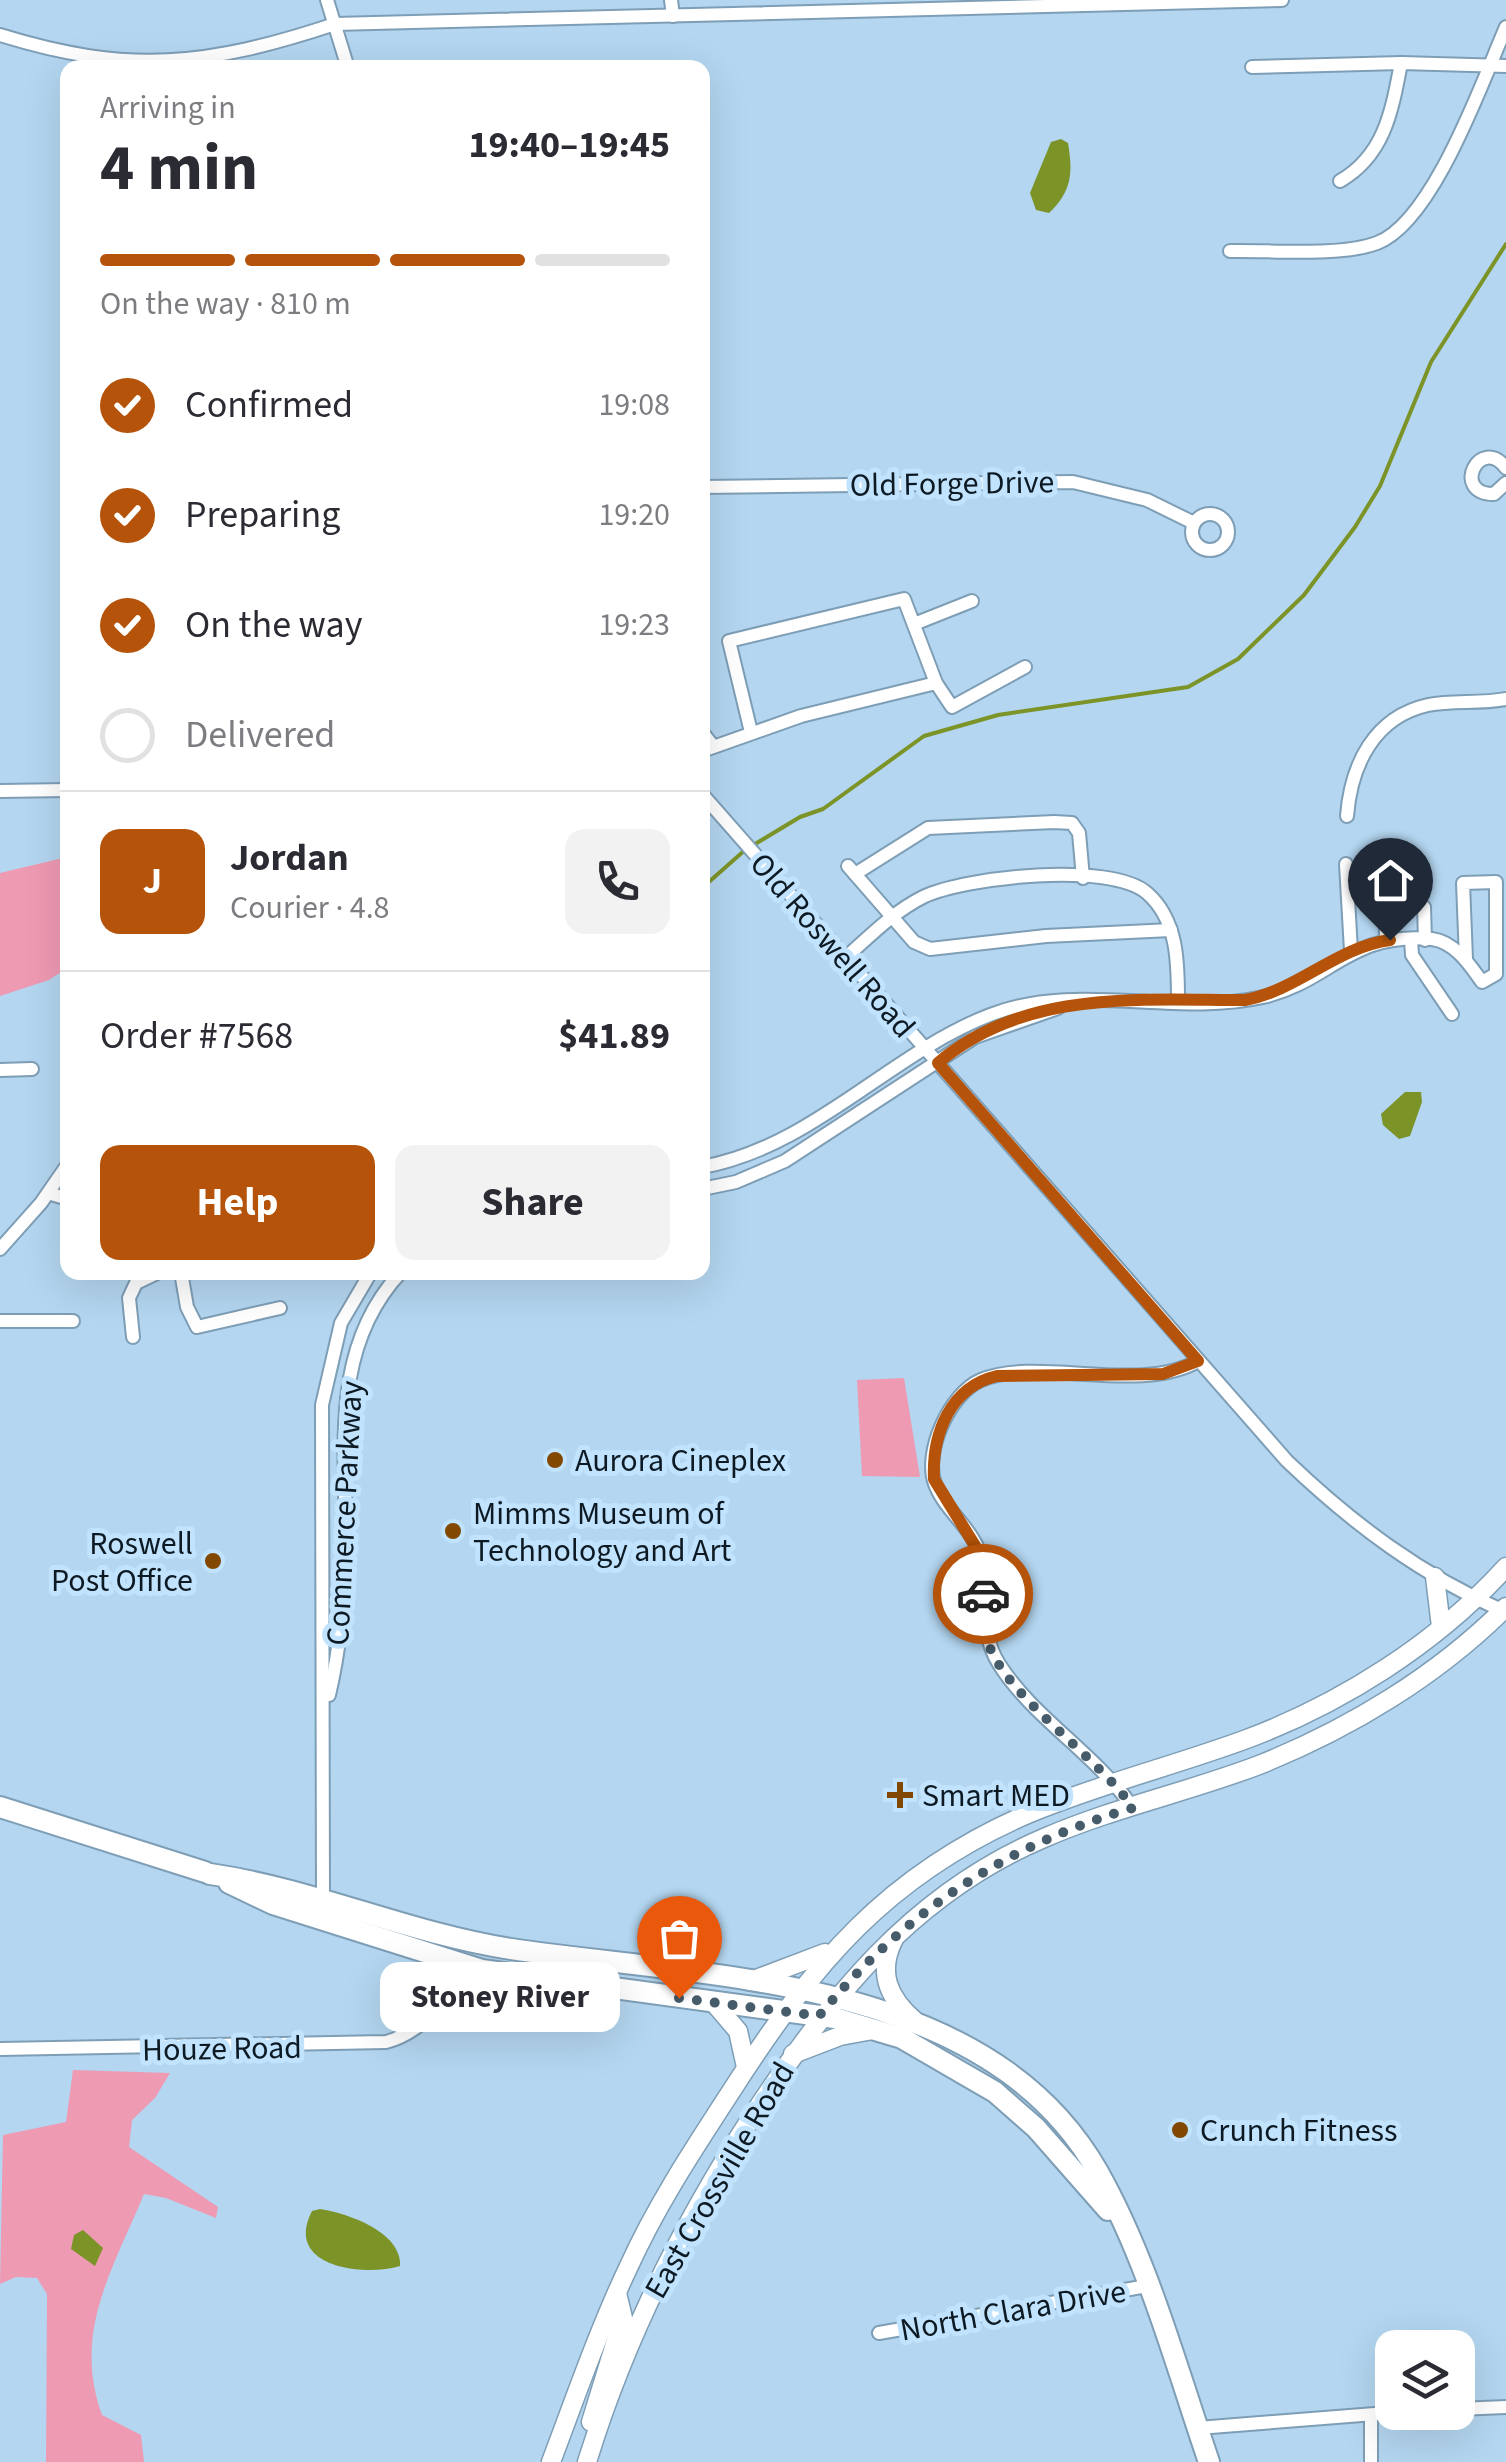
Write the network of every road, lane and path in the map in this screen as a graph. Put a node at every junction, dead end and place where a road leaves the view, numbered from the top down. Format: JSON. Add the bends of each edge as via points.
{"nodes":[{"id":1,"x":327,"y":0,"type":"edge"},
{"id":2,"x":672,"y":0,"type":"edge"},
{"id":3,"x":1282,"y":0,"type":"edge"},
{"id":4,"x":1087,"y":3,"type":"edge"},
{"id":5,"x":672,"y":16,"type":"junction"},
{"id":6,"x":335,"y":24,"type":"junction"},
{"id":7,"x":1506,"y":28,"type":"edge"},
{"id":8,"x":0,"y":35,"type":"edge"},
{"id":9,"x":67,"y":60,"type":"edge"},
{"id":10,"x":174,"y":60,"type":"edge"},
{"id":11,"x":346,"y":60,"type":"edge"},
{"id":12,"x":1402,"y":63,"type":"junction"},
{"id":13,"x":1489,"y":66,"type":"junction"},
{"id":14,"x":1506,"y":66,"type":"edge"},
{"id":15,"x":1252,"y":67,"type":"dead end"},
{"id":16,"x":1340,"y":182,"type":"dead end"},
{"id":17,"x":1230,"y":251,"type":"dead end"},
{"id":18,"x":1506,"y":468,"type":"edge"},
{"id":19,"x":1505,"y":486,"type":"edge"},
{"id":20,"x":710,"y":488,"type":"edge"},
{"id":21,"x":1194,"y":523,"type":"dead end"},
{"id":22,"x":972,"y":601,"type":"dead end"},
{"id":23,"x":914,"y":624,"type":"junction"},
{"id":24,"x":1025,"y":667,"type":"dead end"},
{"id":25,"x":936,"y":683,"type":"junction"},
{"id":26,"x":1506,"y":698,"type":"edge"},
{"id":27,"x":751,"y":732,"type":"junction"},
{"id":28,"x":710,"y":748,"type":"edge"},
{"id":29,"x":60,"y":790,"type":"edge"},
{"id":30,"x":0,"y":791,"type":"edge"},
{"id":31,"x":710,"y":803,"type":"edge"},
{"id":32,"x":1347,"y":816,"type":"dead end"},
{"id":33,"x":1346,"y":864,"type":"dead end"},
{"id":34,"x":1384,"y":866,"type":"dead end"},
{"id":35,"x":1083,"y":878,"type":"junction"},
{"id":36,"x":1424,"y":907,"type":"dead end"},
{"id":37,"x":892,"y":916,"type":"junction"},
{"id":38,"x":1171,"y":930,"type":"junction"},
{"id":39,"x":1386,"y":940,"type":"junction"},
{"id":40,"x":1418,"y":940,"type":"junction"},
{"id":41,"x":1351,"y":950,"type":"junction"},
{"id":42,"x":844,"y":959,"type":"junction"},
{"id":43,"x":1466,"y":959,"type":"junction"},
{"id":44,"x":1090,"y":1000,"type":"junction"},
{"id":45,"x":1178,"y":1000,"type":"junction"},
{"id":46,"x":1452,"y":1014,"type":"dead end"},
{"id":47,"x":927,"y":1050,"type":"junction"},
{"id":48,"x":938,"y":1063,"type":"junction"},
{"id":49,"x":0,"y":1070,"type":"edge"},
{"id":50,"x":32,"y":1070,"type":"dead end"},
{"id":51,"x":710,"y":1164,"type":"edge"},
{"id":52,"x":60,"y":1176,"type":"edge"},
{"id":53,"x":710,"y":1187,"type":"edge"},
{"id":54,"x":48,"y":1194,"type":"junction"},
{"id":55,"x":60,"y":1197,"type":"edge"},
{"id":56,"x":0,"y":1249,"type":"edge"},
{"id":57,"x":142,"y":1280,"type":"edge"},
{"id":58,"x":182,"y":1280,"type":"edge"},
{"id":59,"x":366,"y":1280,"type":"edge"},
{"id":60,"x":395,"y":1280,"type":"edge"},
{"id":61,"x":280,"y":1308,"type":"dead end"},
{"id":62,"x":72,"y":1321,"type":"dead end"},
{"id":63,"x":0,"y":1322,"type":"edge"},
{"id":64,"x":133,"y":1337,"type":"dead end"},
{"id":65,"x":1198,"y":1361,"type":"junction"},
{"id":66,"x":1506,"y":1567,"type":"edge"},
{"id":67,"x":1434,"y":1577,"type":"junction"},
{"id":68,"x":1474,"y":1598,"type":"junction"},
{"id":69,"x":1505,"y":1610,"type":"edge"},
{"id":70,"x":1441,"y":1627,"type":"junction"},
{"id":71,"x":326,"y":1707,"type":"junction"},
{"id":72,"x":1114,"y":1781,"type":"junction"},
{"id":73,"x":0,"y":1806,"type":"edge"},
{"id":74,"x":1133,"y":1808,"type":"junction"},
{"id":75,"x":323,"y":1910,"type":"junction"},
{"id":76,"x":896,"y":1933,"type":"junction"},
{"id":77,"x":835,"y":1948,"type":"junction"},
{"id":78,"x":433,"y":1955,"type":"junction"},
{"id":79,"x":494,"y":1972,"type":"junction"},
{"id":80,"x":749,"y":1981,"type":"junction"},
{"id":81,"x":799,"y":1988,"type":"junction"},
{"id":82,"x":836,"y":1996,"type":"junction"},
{"id":83,"x":714,"y":2003,"type":"junction"},
{"id":84,"x":434,"y":2012,"type":"junction"},
{"id":85,"x":782,"y":2012,"type":"junction"},
{"id":86,"x":819,"y":2016,"type":"junction"},
{"id":87,"x":915,"y":2021,"type":"junction"},
{"id":88,"x":878,"y":2030,"type":"junction"},
{"id":89,"x":0,"y":2049,"type":"edge"},
{"id":90,"x":792,"y":2054,"type":"junction"},
{"id":91,"x":746,"y":2068,"type":"junction"},
{"id":92,"x":1050,"y":2144,"type":"junction"},
{"id":93,"x":1085,"y":2153,"type":"junction"},
{"id":94,"x":1122,"y":2227,"type":"junction"},
{"id":95,"x":1147,"y":2286,"type":"junction"},
{"id":96,"x":617,"y":2293,"type":"junction"},
{"id":97,"x":878,"y":2333,"type":"dead end"},
{"id":98,"x":1506,"y":2407,"type":"edge"},
{"id":99,"x":1475,"y":2408,"type":"edge"},
{"id":100,"x":1371,"y":2415,"type":"junction"},
{"id":101,"x":1375,"y":2415,"type":"edge"},
{"id":102,"x":1198,"y":2428,"type":"junction"},
{"id":103,"x":588,"y":2457,"type":"edge"},
{"id":104,"x":551,"y":2462,"type":"edge"},
{"id":105,"x":1210,"y":2462,"type":"edge"},
{"id":106,"x":1371,"y":2462,"type":"edge"}],
"edges":[{"from":1,"to":6,"type":"street"},
{"from":2,"to":5,"type":"street"},
{"from":3,"to":4,"type":"street"},
{"from":4,"to":5,"type":"street"},
{"from":5,"to":6,"type":"street"},
{"from":6,"to":10,"type":"street","via":[[254,51]]},
{"from":6,"to":11,"type":"street"},
{"from":7,"to":13,"type":"street"},
{"from":8,"to":9,"type":"street"},
{"from":12,"to":13,"type":"street"},
{"from":12,"to":15,"type":"street"},
{"from":12,"to":16,"type":"street","via":[[1380,142],[1361,170]]},
{"from":13,"to":14,"type":"street"},
{"from":13,"to":17,"type":"street","via":[[1447,162],[1400,230],[1358,248]]},
{"from":18,"to":19,"type":"street","via":[[1486,456],[1470,474],[1482,493]]},
{"from":20,"to":21,"type":"street","name":"Old Forge Drive","via":[[1073,482],[1146,500]]},
{"from":22,"to":23,"type":"street"},
{"from":23,"to":25,"type":"street"},
{"from":23,"to":27,"type":"street","via":[[904,599],[729,641]]},
{"from":24,"to":25,"type":"street","via":[[952,707]]},
{"from":25,"to":27,"type":"street"},
{"from":26,"to":32,"type":"street","via":[[1430,704],[1393,720],[1358,761]]},
{"from":27,"to":28,"type":"street"},
{"from":29,"to":30,"type":"street"},
{"from":31,"to":42,"type":"street","name":"Old Roswell Road"},
{"from":33,"to":41,"type":"street"},
{"from":34,"to":39,"type":"street"},
{"from":35,"to":37,"type":"street","via":[[956,884]]},
{"from":35,"to":37,"type":"street","via":[[1072,823],[928,828],[852,870]]},
{"from":35,"to":38,"type":"street","via":[[1121,880],[1146,892]]},
{"from":36,"to":40,"type":"street"},
{"from":37,"to":38,"type":"street","via":[[914,942],[930,949]]},
{"from":37,"to":42,"type":"street"},
{"from":38,"to":45,"type":"street"},
{"from":39,"to":40,"type":"street"},
{"from":39,"to":41,"type":"street"},
{"from":40,"to":43,"type":"street","via":[[1442,942]]},
{"from":40,"to":46,"type":"street","via":[[1412,955]]},
{"from":41,"to":45,"type":"street","via":[[1268,996]]},
{"from":42,"to":47,"type":"street","name":"Old Roswell Road"},
{"from":43,"to":43,"type":"street","via":[[1482,982],[1496,974],[1496,882],[1464,883]]},
{"from":44,"to":45,"type":"street"},
{"from":44,"to":47,"type":"street","via":[[1004,1010]]},
{"from":44,"to":48,"type":"street","via":[[992,1028]]},
{"from":47,"to":48,"type":"street","name":"Old Roswell Road"},
{"from":47,"to":51,"type":"street","via":[[775,1143]]},
{"from":48,"to":53,"type":"street","via":[[785,1161]]},
{"from":48,"to":65,"type":"street","name":"Old Roswell Road"},
{"from":49,"to":50,"type":"street"},
{"from":52,"to":54,"type":"street"},
{"from":54,"to":55,"type":"street"},
{"from":54,"to":56,"type":"street"},
{"from":57,"to":64,"type":"street","via":[[129,1298]]},
{"from":58,"to":61,"type":"street","via":[[197,1327]]},
{"from":59,"to":71,"type":"street","name":"Commerce Parkway","via":[[341,1323],[322,1405],[320,1634]]},
{"from":60,"to":71,"type":"street","name":"Commerce Parkway","via":[[362,1332],[347,1387],[342,1624]]},
{"from":62,"to":63,"type":"street"},
{"from":65,"to":67,"type":"street","name":"Old Roswell Road","via":[[1334,1504]]},
{"from":65,"to":72,"type":"street","via":[[1163,1374],[982,1380],[957,1397],[939,1436],[934,1479],[980,1554],[992,1653],[1010,1680]]},
{"from":66,"to":68,"type":"main road","name":"East Crossville Road"},
{"from":67,"to":68,"type":"street","name":"Old Roswell Road"},
{"from":67,"to":70,"type":"main road"},
{"from":68,"to":69,"type":"street","name":"Old Roswell Road"},
{"from":68,"to":70,"type":"main road","name":"East Crossville Road"},
{"from":69,"to":74,"type":"main road","name":"East Crossville Road","via":[[1434,1668],[1330,1732],[1256,1766]]},
{"from":70,"to":72,"type":"main road","name":"East Crossville Road","via":[[1298,1717]]},
{"from":71,"to":75,"type":"street","name":"Commerce Parkway"},
{"from":72,"to":74,"type":"street"},
{"from":72,"to":77,"type":"main road","name":"East Crossville Road","via":[[1028,1814],[944,1858]]},
{"from":73,"to":75,"type":"highway","via":[[208,1873],[256,1897]]},
{"from":74,"to":76,"type":"main road","name":"East Crossville Road","via":[[1012,1854]]},
{"from":75,"to":78,"type":"highway"},
{"from":75,"to":80,"type":"highway","via":[[467,1942]]},
{"from":76,"to":82,"type":"main road","name":"East Crossville Road"},
{"from":76,"to":87,"type":"main road","via":[[885,1978]]},
{"from":77,"to":80,"type":"main road"},
{"from":77,"to":81,"type":"main road","name":"East Crossville Road"},
{"from":78,"to":79,"type":"highway"},
{"from":78,"to":84,"type":"street","via":[[441,1977]]},
{"from":79,"to":83,"type":"highway"},
{"from":79,"to":84,"type":"street","name":"Houze Road","via":[[463,1985]]},
{"from":80,"to":81,"type":"highway"},
{"from":81,"to":82,"type":"highway"},
{"from":81,"to":85,"type":"main road","name":"East Crossville Road"},
{"from":82,"to":86,"type":"main road","name":"East Crossville Road"},
{"from":82,"to":87,"type":"highway"},
{"from":83,"to":85,"type":"highway"},
{"from":83,"to":91,"type":"main road","via":[[736,2027]]},
{"from":84,"to":89,"type":"street","name":"Houze Road","via":[[408,2035],[372,2044]]},
{"from":85,"to":86,"type":"highway"},
{"from":85,"to":91,"type":"main road","name":"East Crossville Road"},
{"from":86,"to":88,"type":"highway"},
{"from":86,"to":90,"type":"main road","name":"East Crossville Road"},
{"from":87,"to":93,"type":"highway","via":[[1007,2076]]},
{"from":88,"to":90,"type":"main road"},
{"from":88,"to":92,"type":"highway","via":[[973,2076]]},
{"from":90,"to":103,"type":"main road","name":"East Crossville Road","via":[[667,2261]]},
{"from":91,"to":96,"type":"main road","name":"East Crossville Road","via":[[664,2197]]},
{"from":92,"to":93,"type":"highway"},
{"from":92,"to":94,"type":"highway"},
{"from":93,"to":94,"type":"highway"},
{"from":94,"to":95,"type":"highway"},
{"from":95,"to":97,"type":"street","name":"North Clara Drive"},
{"from":95,"to":102,"type":"highway"},
{"from":96,"to":103,"type":"main road","via":[[623,2318],[591,2417]]},
{"from":96,"to":104,"type":"main road","name":"East Crossville Road"},
{"from":98,"to":99,"type":"street"},
{"from":100,"to":101,"type":"street"},
{"from":100,"to":102,"type":"street"},
{"from":100,"to":106,"type":"street"},
{"from":102,"to":105,"type":"highway"}]}
